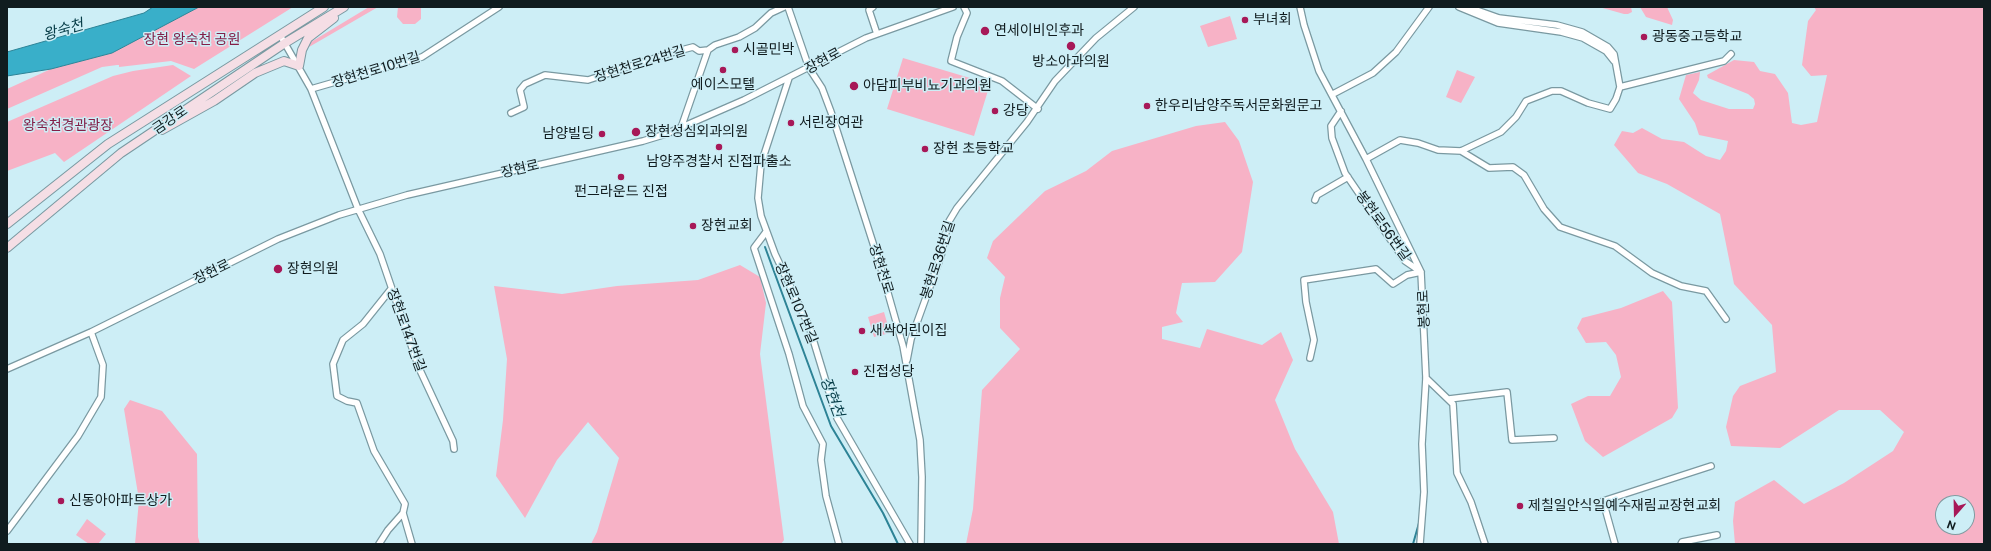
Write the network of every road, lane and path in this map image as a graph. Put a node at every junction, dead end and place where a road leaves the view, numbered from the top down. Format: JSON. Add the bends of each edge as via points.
{"nodes":[{"id":1,"x":324,"y":7,"type":"edge"},
{"id":2,"x":346,"y":7,"type":"edge"},
{"id":3,"x":499,"y":7,"type":"edge"},
{"id":4,"x":784,"y":7,"type":"edge"},
{"id":5,"x":788,"y":7,"type":"edge"},
{"id":6,"x":873,"y":7,"type":"edge"},
{"id":7,"x":953,"y":7,"type":"edge"},
{"id":8,"x":964,"y":7,"type":"edge"},
{"id":9,"x":1134,"y":7,"type":"edge"},
{"id":10,"x":1300,"y":7,"type":"edge"},
{"id":11,"x":1430,"y":7,"type":"edge"},
{"id":12,"x":1459,"y":7,"type":"edge"},
{"id":13,"x":1468,"y":7,"type":"edge"},
{"id":14,"x":877,"y":34,"type":"junction"},
{"id":15,"x":280,"y":35,"type":"junction"},
{"id":16,"x":285,"y":43,"type":"junction"},
{"id":17,"x":708,"y":50,"type":"junction"},
{"id":18,"x":1731,"y":54,"type":"dead end"},
{"id":19,"x":1615,"y":63,"type":"junction"},
{"id":20,"x":299,"y":66,"type":"junction"},
{"id":21,"x":809,"y":68,"type":"junction"},
{"id":22,"x":790,"y":78,"type":"junction"},
{"id":23,"x":1620,"y":88,"type":"junction"},
{"id":24,"x":311,"y":89,"type":"junction"},
{"id":25,"x":1332,"y":94,"type":"junction"},
{"id":26,"x":1038,"y":109,"type":"junction"},
{"id":27,"x":1342,"y":111,"type":"junction"},
{"id":28,"x":511,"y":113,"type":"dead end"},
{"id":29,"x":681,"y":128,"type":"junction"},
{"id":30,"x":1461,"y":151,"type":"junction"},
{"id":31,"x":121,"y":153,"type":"junction"},
{"id":32,"x":1366,"y":159,"type":"junction"},
{"id":33,"x":1348,"y":177,"type":"junction"},
{"id":34,"x":1315,"y":200,"type":"dead end"},
{"id":35,"x":358,"y":209,"type":"junction"},
{"id":36,"x":7,"y":224,"type":"edge"},
{"id":37,"x":766,"y":232,"type":"junction"},
{"id":38,"x":7,"y":248,"type":"edge"},
{"id":39,"x":1422,"y":272,"type":"junction"},
{"id":40,"x":391,"y":289,"type":"junction"},
{"id":41,"x":1726,"y":319,"type":"dead end"},
{"id":42,"x":91,"y":332,"type":"junction"},
{"id":43,"x":911,"y":341,"type":"junction"},
{"id":44,"x":902,"y":343,"type":"junction"},
{"id":45,"x":1310,"y":358,"type":"dead end"},
{"id":46,"x":907,"y":363,"type":"junction"},
{"id":47,"x":7,"y":369,"type":"edge"},
{"id":48,"x":1426,"y":378,"type":"junction"},
{"id":49,"x":1449,"y":399,"type":"junction"},
{"id":50,"x":1554,"y":438,"type":"dead end"},
{"id":51,"x":454,"y":450,"type":"dead end"},
{"id":52,"x":1711,"y":466,"type":"dead end"},
{"id":53,"x":403,"y":513,"type":"junction"},
{"id":54,"x":7,"y":531,"type":"edge"},
{"id":55,"x":1718,"y":535,"type":"dead end"},
{"id":56,"x":379,"y":544,"type":"edge"},
{"id":57,"x":412,"y":544,"type":"edge"},
{"id":58,"x":839,"y":544,"type":"edge"},
{"id":59,"x":909,"y":544,"type":"edge"},
{"id":60,"x":921,"y":544,"type":"edge"},
{"id":61,"x":1420,"y":544,"type":"edge"},
{"id":62,"x":1484,"y":544,"type":"edge"},
{"id":63,"x":1615,"y":544,"type":"edge"},
{"id":64,"x":1682,"y":544,"type":"edge"}],
"edges":[{"from":1,"to":15,"type":"main road","name":"금강로"},
{"from":2,"to":16,"type":"main road","name":"금강로"},
{"from":2,"to":20,"type":"main road","via":[[308,38],[302,50]]},
{"from":3,"to":24,"type":"street","name":"장현천로10번길","via":[[422,57]]},
{"from":4,"to":17,"type":"street","via":[[771,13],[756,28]]},
{"from":5,"to":21,"type":"street","name":"장현천로"},
{"from":6,"to":14,"type":"street","via":[[869,10]]},
{"from":7,"to":14,"type":"street","name":"장현로"},
{"from":8,"to":26,"type":"street","via":[[967,13],[951,61],[1002,81]]},
{"from":9,"to":26,"type":"street","name":"봉현로36번길","via":[[1079,55]]},
{"from":10,"to":25,"type":"street","name":"봉현로","via":[[1319,71]]},
{"from":11,"to":25,"type":"street","via":[[1396,52],[1372,73]]},
{"from":12,"to":19,"type":"street","via":[[1498,23],[1561,32],[1582,38],[1606,51]]},
{"from":13,"to":19,"type":"street","via":[[1499,18],[1557,25],[1582,32],[1608,47],[1614,54]]},
{"from":14,"to":21,"type":"street","name":"장현로"},
{"from":15,"to":16,"type":"street"},
{"from":15,"to":36,"type":"main road","name":"금강로","via":[[108,144]]},
{"from":16,"to":20,"type":"street"},
{"from":16,"to":31,"type":"main road","name":"금강로"},
{"from":17,"to":28,"type":"street","name":"장현천로24번길","via":[[699,51],[693,47],[588,80],[545,74],[525,84],[520,90],[524,107]]},
{"from":17,"to":29,"type":"street"},
{"from":18,"to":23,"type":"street","via":[[1724,61]]},
{"from":19,"to":23,"type":"street"},
{"from":20,"to":24,"type":"street"},
{"from":20,"to":31,"type":"main road","via":[[284,60],[255,73],[214,101]]},
{"from":21,"to":22,"type":"street","name":"장현로"},
{"from":21,"to":44,"type":"street","name":"장현천로","via":[[822,88],[833,119]]},
{"from":22,"to":29,"type":"street","name":"장현로"},
{"from":22,"to":37,"type":"street","name":"장현로107번길","via":[[760,164],[758,198]]},
{"from":23,"to":30,"type":"street","via":[[1610,109],[1561,91],[1552,91],[1526,101],[1516,117],[1501,132]]},
{"from":24,"to":35,"type":"street"},
{"from":25,"to":27,"type":"street","name":"봉현로"},
{"from":26,"to":43,"type":"street","name":"봉현로36번길","via":[[961,204],[948,224],[941,256]]},
{"from":27,"to":32,"type":"street","name":"봉현로"},
{"from":27,"to":33,"type":"street","name":"봉현로56번길","via":[[1331,126],[1332,138]]},
{"from":29,"to":35,"type":"street","name":"장현로","via":[[643,141],[407,195]]},
{"from":30,"to":32,"type":"street","via":[[1438,150],[1400,140]]},
{"from":30,"to":41,"type":"street","via":[[1489,168],[1513,167],[1524,176],[1544,209],[1560,227],[1615,246],[1652,273],[1680,286],[1706,291]]},
{"from":31,"to":38,"type":"main road","name":"금강로"},
{"from":32,"to":39,"type":"street","name":"봉현로"},
{"from":33,"to":34,"type":"street","name":"봉현로56번길","via":[[1317,195]]},
{"from":33,"to":39,"type":"street","name":"봉현로56번길","via":[[1405,261]]},
{"from":35,"to":40,"type":"street","name":"장현로147번길","via":[[380,254]]},
{"from":35,"to":42,"type":"street","name":"장현로","via":[[278,240]]},
{"from":37,"to":58,"type":"street","name":"장현로107번길","via":[[754,248],[789,354],[803,406],[823,444],[821,460],[826,496]]},
{"from":37,"to":59,"type":"street","name":"장현로107번길","via":[[809,326],[838,418]]},
{"from":39,"to":45,"type":"street","via":[[1407,275],[1393,284],[1376,270],[1304,280],[1314,340]]},
{"from":39,"to":48,"type":"street","name":"봉현로"},
{"from":40,"to":51,"type":"street","name":"장현로147번길","via":[[419,368]]},
{"from":40,"to":53,"type":"street","via":[[363,324],[343,340],[333,364],[337,396],[347,402],[357,403],[374,451],[405,504]]},
{"from":42,"to":47,"type":"street","name":"장현로"},
{"from":42,"to":54,"type":"street","via":[[103,365],[101,397],[78,436]]},
{"from":43,"to":44,"type":"street"},
{"from":43,"to":46,"type":"street","name":"봉현로36번길"},
{"from":44,"to":46,"type":"street","name":"장현천로"},
{"from":46,"to":60,"type":"street","name":"장현천로","via":[[920,440]]},
{"from":48,"to":49,"type":"street"},
{"from":48,"to":61,"type":"street","name":"봉현로","via":[[1422,444],[1424,492]]},
{"from":49,"to":50,"type":"street","via":[[1507,392],[1512,440]]},
{"from":49,"to":62,"type":"street","via":[[1453,404],[1457,473],[1471,502]]},
{"from":52,"to":63,"type":"street","via":[[1603,500]]},
{"from":53,"to":56,"type":"street"},
{"from":53,"to":57,"type":"street"},
{"from":55,"to":64,"type":"street"}]}
